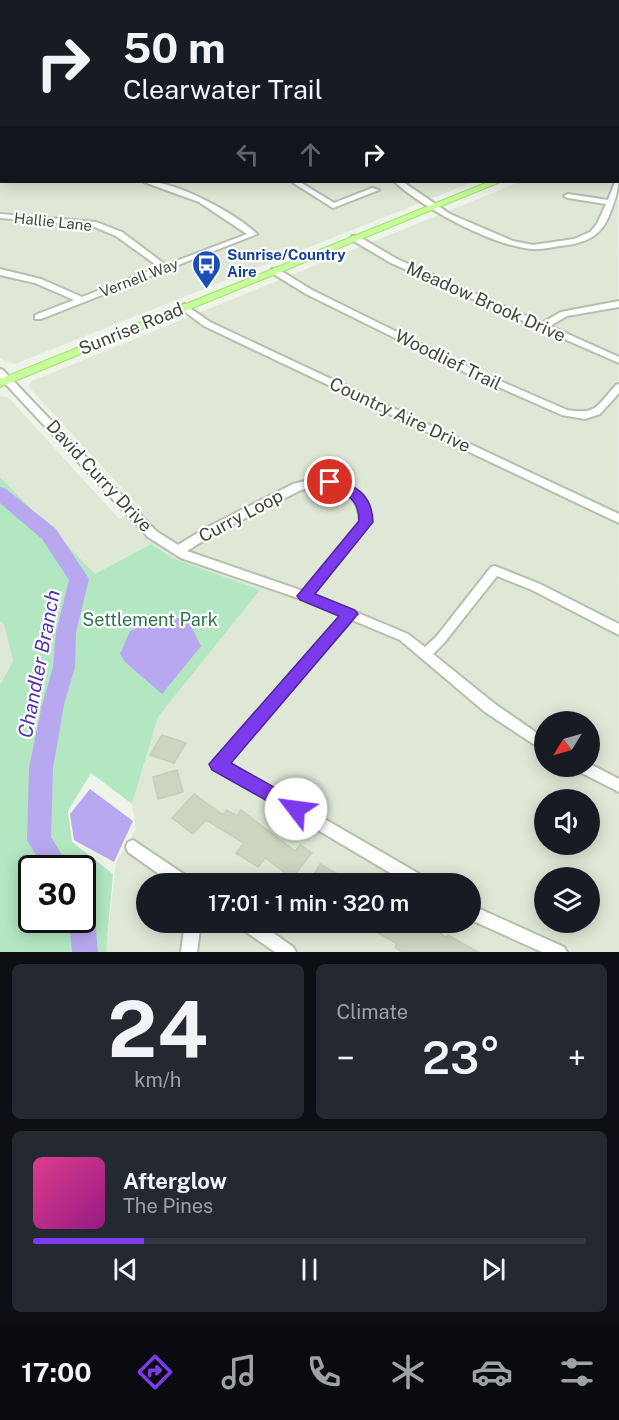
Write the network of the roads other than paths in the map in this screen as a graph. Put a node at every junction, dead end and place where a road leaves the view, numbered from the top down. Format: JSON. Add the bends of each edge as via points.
{"nodes":[{"id":1,"x":151,"y":183,"type":"edge"},
{"id":2,"x":298,"y":183,"type":"edge"},
{"id":3,"x":400,"y":183,"type":"edge"},
{"id":4,"x":493,"y":183,"type":"edge"},
{"id":5,"x":618,"y":183,"type":"edge"},
{"id":6,"x":375,"y":190,"type":"dead end"},
{"id":7,"x":568,"y":196,"type":"dead end"},
{"id":8,"x":609,"y":202,"type":"junction"},
{"id":9,"x":432,"y":208,"type":"junction"},
{"id":10,"x":0,"y":216,"type":"edge"},
{"id":11,"x":355,"y":238,"type":"junction"},
{"id":12,"x":165,"y":268,"type":"junction"},
{"id":13,"x":275,"y":271,"type":"junction"},
{"id":14,"x":0,"y":272,"type":"edge"},
{"id":15,"x":81,"y":300,"type":"junction"},
{"id":16,"x":619,"y":304,"type":"edge"},
{"id":17,"x":184,"y":307,"type":"junction"},
{"id":18,"x":38,"y":317,"type":"dead end"},
{"id":19,"x":542,"y":327,"type":"junction"},
{"id":20,"x":619,"y":360,"type":"edge"},
{"id":21,"x":3,"y":378,"type":"edge"},
{"id":22,"x":619,"y":387,"type":"edge"},
{"id":23,"x":619,"y":519,"type":"edge"},
{"id":24,"x":178,"y":551,"type":"junction"},
{"id":25,"x":305,"y":596,"type":"junction"},
{"id":26,"x":350,"y":614,"type":"junction"},
{"id":27,"x":619,"y":630,"type":"edge"},
{"id":28,"x":424,"y":655,"type":"junction"},
{"id":29,"x":534,"y":738,"type":"edge"},
{"id":30,"x":600,"y":776,"type":"edge"},
{"id":31,"x":619,"y":786,"type":"edge"},
{"id":32,"x":133,"y":848,"type":"dead end"},
{"id":33,"x":170,"y":873,"type":"edge"},
{"id":34,"x":404,"y":873,"type":"edge"},
{"id":35,"x":481,"y":917,"type":"edge"},
{"id":36,"x":191,"y":933,"type":"edge"},
{"id":37,"x":260,"y":933,"type":"edge"},
{"id":38,"x":189,"y":952,"type":"edge"},
{"id":39,"x":288,"y":952,"type":"edge"},
{"id":40,"x":559,"y":952,"type":"edge"}],
"edges":[{"from":1,"to":12,"type":"street","name":"Vernell Way","via":[[202,200],[253,234]]},
{"from":2,"to":6,"type":"street","via":[[333,206]]},
{"from":3,"to":9,"type":"street"},
{"from":4,"to":9,"type":"main road","name":"Sunrise Road"},
{"from":5,"to":8,"type":"street"},
{"from":7,"to":8,"type":"street"},
{"from":8,"to":9,"type":"street","via":[[601,225],[591,236],[533,247],[477,230]]},
{"from":9,"to":11,"type":"main road","name":"Sunrise Road"},
{"from":10,"to":12,"type":"street","name":"Hallie Lane","via":[[93,224],[119,234]]},
{"from":11,"to":13,"type":"main road","name":"Sunrise Road"},
{"from":11,"to":19,"type":"street","name":"Meadow Brook Drive","via":[[394,261]]},
{"from":12,"to":15,"type":"street","name":"Vernell Way"},
{"from":13,"to":17,"type":"main road","name":"Sunrise Road"},
{"from":13,"to":22,"type":"street","name":"Woodlief Trail","via":[[309,292],[465,369],[565,413],[585,416],[597,412]]},
{"from":14,"to":15,"type":"street","name":"Vernell Way","via":[[38,281]]},
{"from":15,"to":18,"type":"street","name":"Vernell Way"},
{"from":16,"to":19,"type":"street","via":[[564,314]]},
{"from":17,"to":21,"type":"main road","name":"Sunrise Road"},
{"from":17,"to":23,"type":"street","name":"Country Aire Drive","via":[[207,324]]},
{"from":19,"to":20,"type":"street","name":"Meadow Brook Drive"},
{"from":21,"to":24,"type":"street","name":"David Curry Drive","via":[[152,534]]},
{"from":24,"to":25,"type":"street","name":"David Curry Drive"},
{"from":24,"to":25,"type":"street","name":"Curry Loop","via":[[297,487],[330,482],[358,496],[366,507],[366,522]]},
{"from":25,"to":26,"type":"street","name":"David Curry Drive"},
{"from":26,"to":28,"type":"street","name":"David Curry Drive","via":[[404,638]]},
{"from":26,"to":34,"type":"street","via":[[218,764]]},
{"from":27,"to":28,"type":"street","via":[[495,570]]},
{"from":28,"to":29,"type":"street","name":"David Curry Drive"},
{"from":30,"to":31,"type":"street"},
{"from":32,"to":33,"type":"street"},
{"from":35,"to":40,"type":"street"},
{"from":36,"to":38,"type":"street"},
{"from":37,"to":39,"type":"street"}]}
